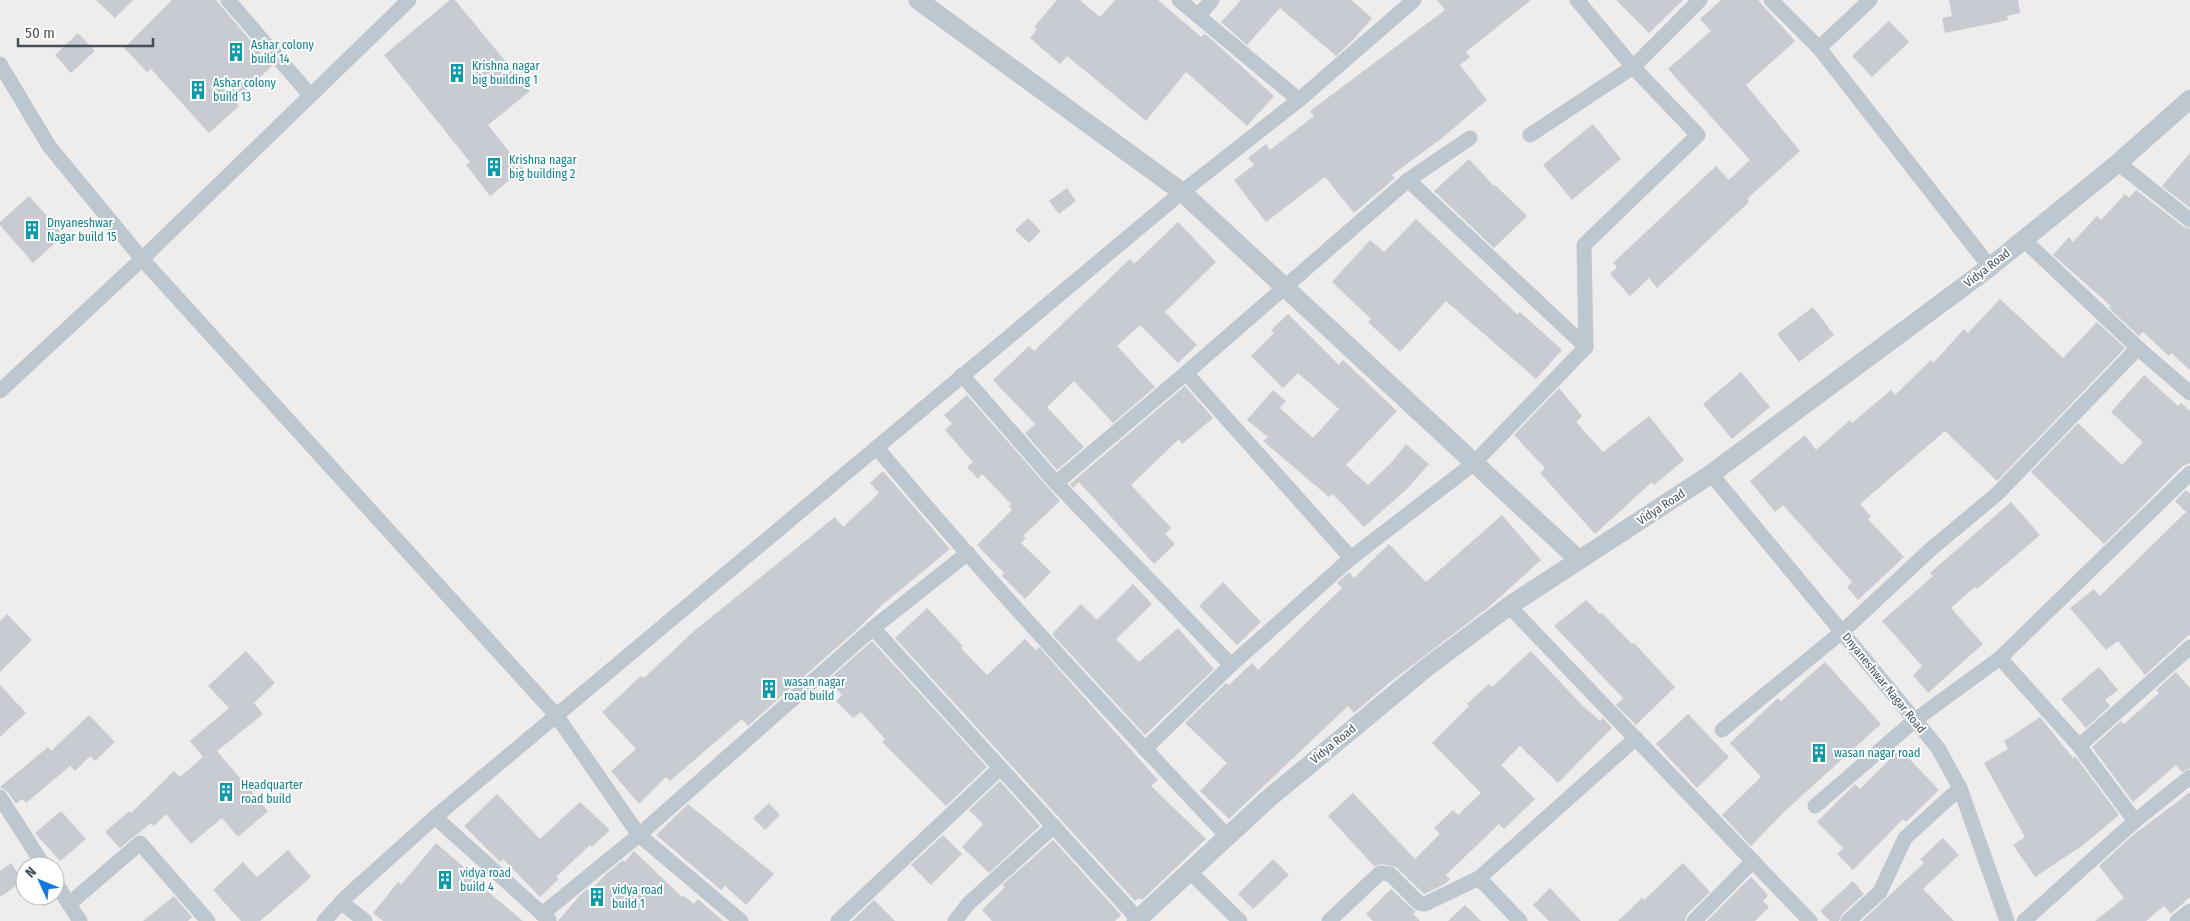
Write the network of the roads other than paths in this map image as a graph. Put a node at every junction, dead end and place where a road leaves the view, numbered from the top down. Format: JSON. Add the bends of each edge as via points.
{"nodes":[{"id":1,"x":228,"y":0,"type":"edge"},
{"id":2,"x":408,"y":0,"type":"edge"},
{"id":3,"x":918,"y":0,"type":"edge"},
{"id":4,"x":1179,"y":0,"type":"edge"},
{"id":5,"x":1212,"y":0,"type":"edge"},
{"id":6,"x":1414,"y":0,"type":"edge"},
{"id":7,"x":1577,"y":0,"type":"edge"},
{"id":8,"x":1700,"y":0,"type":"edge"},
{"id":9,"x":1771,"y":0,"type":"edge"},
{"id":10,"x":1870,"y":0,"type":"edge"},
{"id":11,"x":1198,"y":16,"type":"junction"},
{"id":12,"x":1819,"y":48,"type":"junction"},
{"id":13,"x":0,"y":64,"type":"edge"},
{"id":14,"x":1633,"y":67,"type":"junction"},
{"id":15,"x":310,"y":95,"type":"junction"},
{"id":16,"x":2190,"y":99,"type":"edge"},
{"id":17,"x":1299,"y":100,"type":"junction"},
{"id":18,"x":1530,"y":135,"type":"dead end"},
{"id":19,"x":1470,"y":138,"type":"dead end"},
{"id":20,"x":2118,"y":163,"type":"junction"},
{"id":21,"x":1408,"y":180,"type":"junction"},
{"id":22,"x":1182,"y":192,"type":"junction"},
{"id":23,"x":2190,"y":220,"type":"edge"},
{"id":24,"x":2024,"y":240,"type":"junction"},
{"id":25,"x":142,"y":259,"type":"junction"},
{"id":26,"x":1990,"y":267,"type":"junction"},
{"id":27,"x":1285,"y":288,"type":"junction"},
{"id":28,"x":1586,"y":347,"type":"junction"},
{"id":29,"x":2138,"y":348,"type":"junction"},
{"id":30,"x":1186,"y":373,"type":"junction"},
{"id":31,"x":962,"y":375,"type":"junction"},
{"id":32,"x":0,"y":391,"type":"edge"},
{"id":33,"x":2190,"y":393,"type":"edge"},
{"id":34,"x":877,"y":448,"type":"junction"},
{"id":35,"x":1472,"y":464,"type":"junction"},
{"id":36,"x":2190,"y":473,"type":"edge"},
{"id":37,"x":1711,"y":474,"type":"junction"},
{"id":38,"x":1056,"y":483,"type":"junction"},
{"id":39,"x":968,"y":553,"type":"junction"},
{"id":40,"x":1351,"y":558,"type":"junction"},
{"id":41,"x":1579,"y":560,"type":"junction"},
{"id":42,"x":1509,"y":606,"type":"junction"},
{"id":43,"x":873,"y":628,"type":"junction"},
{"id":44,"x":1843,"y":631,"type":"junction"},
{"id":45,"x":2190,"y":647,"type":"edge"},
{"id":46,"x":2000,"y":658,"type":"junction"},
{"id":47,"x":1231,"y":665,"type":"junction"},
{"id":48,"x":556,"y":715,"type":"junction"},
{"id":49,"x":1915,"y":720,"type":"junction"},
{"id":50,"x":1722,"y":730,"type":"dead end"},
{"id":51,"x":1636,"y":738,"type":"junction"},
{"id":52,"x":2079,"y":746,"type":"junction"},
{"id":53,"x":1144,"y":749,"type":"junction"},
{"id":54,"x":1000,"y":768,"type":"junction"},
{"id":55,"x":2190,"y":777,"type":"edge"},
{"id":56,"x":1960,"y":788,"type":"junction"},
{"id":57,"x":0,"y":797,"type":"edge"},
{"id":58,"x":1815,"y":806,"type":"dead end"},
{"id":59,"x":435,"y":817,"type":"junction"},
{"id":60,"x":2136,"y":820,"type":"junction"},
{"id":61,"x":1054,"y":826,"type":"junction"},
{"id":62,"x":639,"y":835,"type":"junction"},
{"id":63,"x":1226,"y":836,"type":"junction"},
{"id":64,"x":38,"y":856,"type":"edge"},
{"id":65,"x":1753,"y":861,"type":"junction"},
{"id":66,"x":1189,"y":871,"type":"junction"},
{"id":67,"x":1479,"y":878,"type":"junction"},
{"id":68,"x":65,"y":898,"type":"edge"},
{"id":69,"x":341,"y":902,"type":"junction"},
{"id":70,"x":69,"y":904,"type":"junction"},
{"id":71,"x":2190,"y":911,"type":"edge"},
{"id":72,"x":546,"y":918,"type":"edge"},
{"id":73,"x":1137,"y":920,"type":"edge"},
{"id":74,"x":80,"y":921,"type":"edge"},
{"id":75,"x":208,"y":921,"type":"edge"},
{"id":76,"x":324,"y":921,"type":"edge"},
{"id":77,"x":365,"y":921,"type":"edge"},
{"id":78,"x":742,"y":921,"type":"edge"},
{"id":79,"x":838,"y":921,"type":"edge"},
{"id":80,"x":955,"y":921,"type":"edge"},
{"id":81,"x":1240,"y":921,"type":"edge"},
{"id":82,"x":1328,"y":921,"type":"edge"},
{"id":83,"x":1520,"y":921,"type":"edge"},
{"id":84,"x":1694,"y":921,"type":"edge"},
{"id":85,"x":1810,"y":921,"type":"edge"},
{"id":86,"x":1848,"y":921,"type":"edge"},
{"id":87,"x":2007,"y":921,"type":"edge"},
{"id":88,"x":2024,"y":921,"type":"edge"},
{"id":89,"x":2177,"y":921,"type":"edge"}],
"edges":[{"from":1,"to":15,"type":"street"},
{"from":2,"to":15,"type":"street"},
{"from":3,"to":22,"type":"street"},
{"from":4,"to":11,"type":"street"},
{"from":5,"to":11,"type":"street"},
{"from":6,"to":17,"type":"street"},
{"from":7,"to":14,"type":"street"},
{"from":8,"to":14,"type":"street"},
{"from":9,"to":12,"type":"street"},
{"from":10,"to":12,"type":"street"},
{"from":11,"to":17,"type":"street"},
{"from":12,"to":26,"type":"street"},
{"from":13,"to":25,"type":"street","via":[[49,146]]},
{"from":14,"to":18,"type":"street"},
{"from":14,"to":28,"type":"street","via":[[1698,135],[1584,245]]},
{"from":15,"to":25,"type":"street"},
{"from":16,"to":20,"type":"street","name":"Vidya Road"},
{"from":17,"to":22,"type":"street"},
{"from":19,"to":21,"type":"street"},
{"from":20,"to":23,"type":"street"},
{"from":20,"to":24,"type":"street","name":"Vidya Road"},
{"from":21,"to":27,"type":"street"},
{"from":21,"to":28,"type":"street"},
{"from":22,"to":27,"type":"street"},
{"from":22,"to":31,"type":"street"},
{"from":24,"to":26,"type":"street","name":"Vidya Road"},
{"from":24,"to":29,"type":"street"},
{"from":25,"to":32,"type":"street"},
{"from":25,"to":48,"type":"street"},
{"from":26,"to":37,"type":"street","name":"Vidya Road"},
{"from":27,"to":30,"type":"street"},
{"from":27,"to":35,"type":"street"},
{"from":28,"to":35,"type":"street"},
{"from":29,"to":33,"type":"street"},
{"from":29,"to":44,"type":"street","via":[[1997,494],[1931,549]]},
{"from":30,"to":38,"type":"street"},
{"from":30,"to":40,"type":"street"},
{"from":31,"to":34,"type":"street"},
{"from":31,"to":38,"type":"street"},
{"from":34,"to":39,"type":"street"},
{"from":34,"to":48,"type":"street"},
{"from":35,"to":40,"type":"street"},
{"from":35,"to":41,"type":"street"},
{"from":36,"to":46,"type":"street"},
{"from":37,"to":41,"type":"street","name":"Vidya Road"},
{"from":37,"to":44,"type":"street","name":"Dnyaneshwar Nagar Road"},
{"from":38,"to":47,"type":"street"},
{"from":39,"to":43,"type":"street"},
{"from":39,"to":53,"type":"street"},
{"from":40,"to":47,"type":"street"},
{"from":41,"to":42,"type":"street","name":"Vidya Road"},
{"from":42,"to":51,"type":"street"},
{"from":42,"to":63,"type":"street","name":"Vidya Road","via":[[1418,674]]},
{"from":43,"to":54,"type":"street"},
{"from":43,"to":62,"type":"street"},
{"from":44,"to":49,"type":"street","name":"Dnyaneshwar Nagar Road"},
{"from":44,"to":50,"type":"street"},
{"from":45,"to":52,"type":"street"},
{"from":46,"to":49,"type":"street"},
{"from":46,"to":52,"type":"street"},
{"from":47,"to":53,"type":"street"},
{"from":48,"to":59,"type":"street"},
{"from":48,"to":62,"type":"street"},
{"from":49,"to":56,"type":"street","name":"Dnyaneshwar Nagar Road","via":[[1938,748]]},
{"from":49,"to":58,"type":"street"},
{"from":51,"to":65,"type":"street"},
{"from":51,"to":67,"type":"street"},
{"from":52,"to":60,"type":"street"},
{"from":53,"to":63,"type":"street"},
{"from":54,"to":61,"type":"street"},
{"from":54,"to":79,"type":"street"},
{"from":55,"to":60,"type":"street"},
{"from":56,"to":86,"type":"street","via":[[1905,838],[1880,892]]},
{"from":56,"to":87,"type":"street","name":"Dnyaneshwar Nagar Road"},
{"from":57,"to":64,"type":"street"},
{"from":59,"to":69,"type":"street"},
{"from":59,"to":72,"type":"street"},
{"from":60,"to":88,"type":"street"},
{"from":61,"to":73,"type":"street"},
{"from":61,"to":80,"type":"street","via":[[968,904]]},
{"from":62,"to":72,"type":"street"},
{"from":62,"to":78,"type":"street"},
{"from":63,"to":66,"type":"street","name":"Vidya Road"},
{"from":65,"to":84,"type":"street"},
{"from":65,"to":85,"type":"street"},
{"from":66,"to":73,"type":"street","name":"Vidya Road"},
{"from":66,"to":81,"type":"street"},
{"from":67,"to":82,"type":"street","via":[[1426,904],[1419,903],[1390,874],[1380,874]]},
{"from":67,"to":83,"type":"street"},
{"from":68,"to":70,"type":"street"},
{"from":69,"to":76,"type":"street"},
{"from":69,"to":77,"type":"street"},
{"from":70,"to":74,"type":"street"},
{"from":70,"to":75,"type":"street","via":[[140,843]]},
{"from":71,"to":89,"type":"street"}]}
